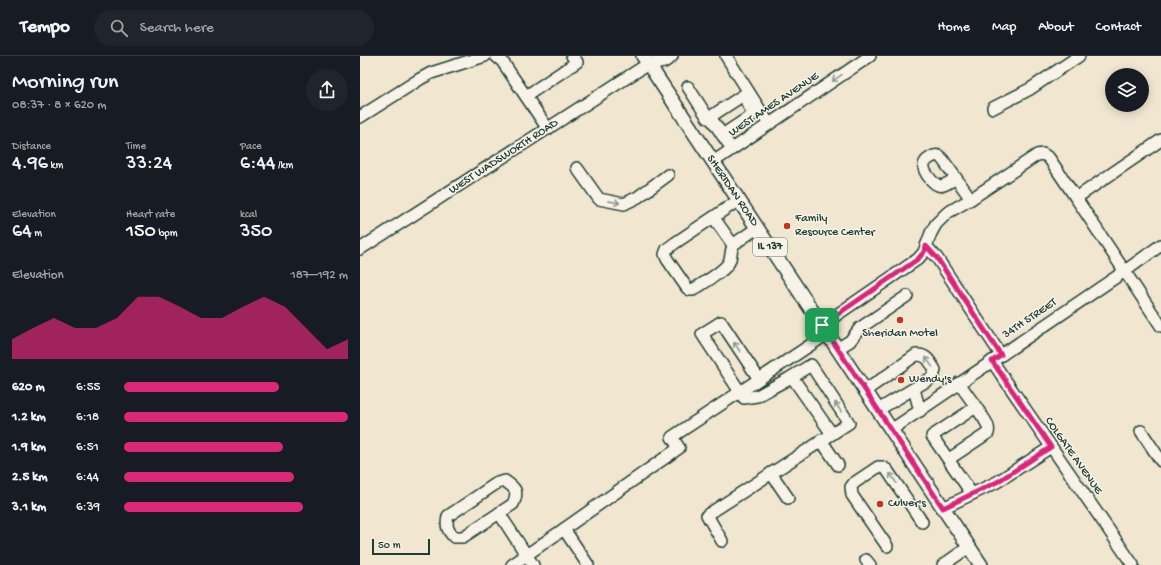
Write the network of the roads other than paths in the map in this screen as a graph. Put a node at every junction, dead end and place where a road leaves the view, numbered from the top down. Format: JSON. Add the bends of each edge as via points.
{"nodes":[{"id":1,"x":485,"y":56,"type":"edge"},
{"id":2,"x":496,"y":56,"type":"edge"},
{"id":3,"x":671,"y":56,"type":"edge"},
{"id":4,"x":726,"y":56,"type":"edge"},
{"id":5,"x":870,"y":56,"type":"edge"},
{"id":6,"x":1079,"y":56,"type":"edge"},
{"id":7,"x":578,"y":58,"type":"edge"},
{"id":8,"x":648,"y":59,"type":"edge"},
{"id":9,"x":688,"y":87,"type":"dead end"},
{"id":10,"x":745,"y":94,"type":"junction"},
{"id":11,"x":526,"y":96,"type":"junction"},
{"id":12,"x":993,"y":108,"type":"dead end"},
{"id":13,"x":360,"y":117,"type":"edge"},
{"id":14,"x":709,"y":118,"type":"junction"},
{"id":15,"x":769,"y":124,"type":"junction"},
{"id":16,"x":548,"y":129,"type":"junction"},
{"id":17,"x":691,"y":129,"type":"junction"},
{"id":18,"x":722,"y":135,"type":"junction"},
{"id":19,"x":1161,"y":140,"type":"edge"},
{"id":20,"x":732,"y":149,"type":"junction"},
{"id":21,"x":713,"y":162,"type":"junction"},
{"id":22,"x":577,"y":168,"type":"dead end"},
{"id":23,"x":668,"y":175,"type":"dead end"},
{"id":24,"x":956,"y":178,"type":"dead end"},
{"id":25,"x":1076,"y":198,"type":"junction"},
{"id":26,"x":970,"y":199,"type":"junction"},
{"id":27,"x":739,"y":200,"type":"junction"},
{"id":28,"x":714,"y":218,"type":"junction"},
{"id":29,"x":757,"y":228,"type":"junction"},
{"id":30,"x":733,"y":245,"type":"junction"},
{"id":31,"x":1161,"y":245,"type":"edge"},
{"id":32,"x":926,"y":246,"type":"junction"},
{"id":33,"x":360,"y":249,"type":"edge"},
{"id":34,"x":1125,"y":271,"type":"junction"},
{"id":35,"x":907,"y":296,"type":"dead end"},
{"id":36,"x":1161,"y":326,"type":"edge"},
{"id":37,"x":824,"y":329,"type":"junction"},
{"id":38,"x":837,"y":349,"type":"junction"},
{"id":39,"x":1001,"y":355,"type":"junction"},
{"id":40,"x":992,"y":361,"type":"junction"},
{"id":41,"x":792,"y":377,"type":"junction"},
{"id":42,"x":759,"y":379,"type":"junction"},
{"id":43,"x":960,"y":383,"type":"junction"},
{"id":44,"x":914,"y":389,"type":"junction"},
{"id":45,"x":865,"y":391,"type":"junction"},
{"id":46,"x":740,"y":392,"type":"junction"},
{"id":47,"x":976,"y":407,"type":"junction"},
{"id":48,"x":878,"y":410,"type":"junction"},
{"id":49,"x":920,"y":410,"type":"junction"},
{"id":50,"x":891,"y":430,"type":"junction"},
{"id":51,"x":1141,"y":431,"type":"dead end"},
{"id":52,"x":832,"y":434,"type":"junction"},
{"id":53,"x":821,"y":440,"type":"junction"},
{"id":54,"x":1051,"y":447,"type":"junction"},
{"id":55,"x":949,"y":459,"type":"junction"},
{"id":56,"x":1161,"y":461,"type":"edge"},
{"id":57,"x":838,"y":465,"type":"dead end"},
{"id":58,"x":771,"y":473,"type":"junction"},
{"id":59,"x":972,"y":494,"type":"junction"},
{"id":60,"x":788,"y":498,"type":"dead end"},
{"id":61,"x":943,"y":508,"type":"junction"},
{"id":62,"x":499,"y":513,"type":"junction"},
{"id":63,"x":922,"y":522,"type":"dead end"},
{"id":64,"x":564,"y":530,"type":"junction"},
{"id":65,"x":722,"y":541,"type":"dead end"},
{"id":66,"x":888,"y":546,"type":"dead end"},
{"id":67,"x":969,"y":547,"type":"junction"},
{"id":68,"x":527,"y":555,"type":"junction"},
{"id":69,"x":979,"y":564,"type":"edge"},
{"id":70,"x":512,"y":565,"type":"edge"},
{"id":71,"x":533,"y":565,"type":"edge"},
{"id":72,"x":588,"y":565,"type":"edge"},
{"id":73,"x":943,"y":565,"type":"edge"},
{"id":74,"x":1133,"y":565,"type":"edge"}],
"edges":[{"from":1,"to":13,"type":"street","via":[[431,73]]},
{"from":2,"to":11,"type":"street"},
{"from":3,"to":8,"type":"main road","name":"WEST WADSWORTH ROAD","via":[[664,61]]},
{"from":4,"to":10,"type":"street"},
{"from":5,"to":15,"type":"street","name":"WEST AMES AVENUE","one_way":true},
{"from":6,"to":12,"type":"street","via":[[1030,89]]},
{"from":7,"to":11,"type":"street"},
{"from":8,"to":16,"type":"street","name":"WEST WADSWORTH ROAD"},
{"from":8,"to":17,"type":"main road","name":"SHERIDAN ROAD","number":"IL 137"},
{"from":9,"to":14,"type":"street"},
{"from":10,"to":14,"type":"street"},
{"from":10,"to":15,"type":"street"},
{"from":10,"to":18,"type":"street","via":[[754,114]]},
{"from":11,"to":16,"type":"street"},
{"from":14,"to":17,"type":"street"},
{"from":14,"to":18,"type":"street"},
{"from":15,"to":20,"type":"street","name":"WEST AMES AVENUE"},
{"from":16,"to":33,"type":"street","name":"WEST WADSWORTH ROAD"},
{"from":17,"to":21,"type":"main road","name":"SHERIDAN ROAD","number":"IL 137"},
{"from":18,"to":20,"type":"street"},
{"from":19,"to":25,"type":"street"},
{"from":20,"to":21,"type":"street","name":"WEST AMES AVENUE"},
{"from":21,"to":27,"type":"main road","name":"SHERIDAN ROAD","number":"IL 137"},
{"from":22,"to":23,"type":"street","one_way":true,"via":[[599,199],[624,204]]},
{"from":24,"to":26,"type":"street"},
{"from":25,"to":26,"type":"street","via":[[1049,158],[1037,154]]},
{"from":25,"to":34,"type":"street"},
{"from":26,"to":32,"type":"street","via":[[947,213],[936,224]]},
{"from":27,"to":28,"type":"street"},
{"from":27,"to":29,"type":"main road","name":"SHERIDAN ROAD","number":"IL 137"},
{"from":28,"to":30,"type":"street"},
{"from":28,"to":30,"type":"street","via":[[675,243],[665,254],[687,288],[693,290],[728,264]]},
{"from":29,"to":30,"type":"street"},
{"from":29,"to":37,"type":"main road","name":"SHERIDAN ROAD","number":"IL 137"},
{"from":31,"to":34,"type":"street","name":"34TH STREET"},
{"from":32,"to":37,"type":"street","via":[[918,259]]},
{"from":32,"to":39,"type":"street","via":[[937,258]]},
{"from":34,"to":36,"type":"street"},
{"from":34,"to":39,"type":"street","name":"34TH STREET"},
{"from":35,"to":38,"type":"street","via":[[860,328],[850,341]]},
{"from":37,"to":38,"type":"main road","name":"SHERIDAN ROAD","number":"IL 137"},
{"from":37,"to":42,"type":"street"},
{"from":38,"to":45,"type":"main road","name":"SHERIDAN ROAD","number":"IL 137"},
{"from":39,"to":40,"type":"street","name":"34TH STREET"},
{"from":40,"to":43,"type":"street","name":"34TH STREET"},
{"from":40,"to":54,"type":"street","name":"COLGATE AVENUE"},
{"from":41,"to":46,"type":"street","via":[[757,396],[744,398]]},
{"from":41,"to":52,"type":"street"},
{"from":52,"to":41,"type":"street","one_way":true,"via":[[848,423],[811,365]]},
{"from":42,"to":46,"type":"street"},
{"from":42,"to":46,"type":"street","one_way":true,"via":[[721,322],[702,334]]},
{"from":43,"to":47,"type":"street"},
{"from":43,"to":49,"type":"street","name":"34TH STREET"},
{"from":44,"to":45,"type":"street","one_way":true,"via":[[933,377],[935,370],[922,354],[916,355]]},
{"from":44,"to":48,"type":"street"},
{"from":44,"to":49,"type":"street"},
{"from":45,"to":48,"type":"main road","name":"SHERIDAN ROAD","number":"IL 137"},
{"from":46,"to":64,"type":"street","via":[[672,437],[679,448]]},
{"from":47,"to":55,"type":"street","via":[[989,427],[988,433]]},
{"from":47,"to":55,"type":"street","via":[[932,436]]},
{"from":48,"to":50,"type":"main road","name":"SHERIDAN ROAD","number":"IL 137"},
{"from":49,"to":50,"type":"street","name":"34TH STREET"},
{"from":50,"to":61,"type":"main road","name":"SHERIDAN ROAD","number":"IL 137"},
{"from":51,"to":56,"type":"street"},
{"from":52,"to":53,"type":"street"},
{"from":53,"to":57,"type":"street"},
{"from":53,"to":58,"type":"street"},
{"from":54,"to":59,"type":"street","via":[[997,482]]},
{"from":54,"to":74,"type":"street","name":"COLGATE AVENUE"},
{"from":55,"to":59,"type":"street"},
{"from":58,"to":60,"type":"street"},
{"from":58,"to":65,"type":"street","via":[[707,515]]},
{"from":59,"to":61,"type":"street"},
{"from":61,"to":67,"type":"main road","name":"SHERIDAN ROAD","number":"IL 137"},
{"from":62,"to":62,"type":"street","via":[[513,504],[517,496],[515,488],[505,481],[497,483],[448,516],[448,531],[454,537],[463,537]]},
{"from":62,"to":68,"type":"street"},
{"from":63,"to":66,"type":"street","one_way":true,"via":[[887,470],[882,467],[854,482],[852,495]]},
{"from":64,"to":68,"type":"street"},
{"from":64,"to":72,"type":"street"},
{"from":67,"to":69,"type":"main road","name":"SHERIDAN ROAD","number":"IL 137"},
{"from":67,"to":73,"type":"street"},
{"from":68,"to":70,"type":"street"},
{"from":68,"to":71,"type":"street"}]}
